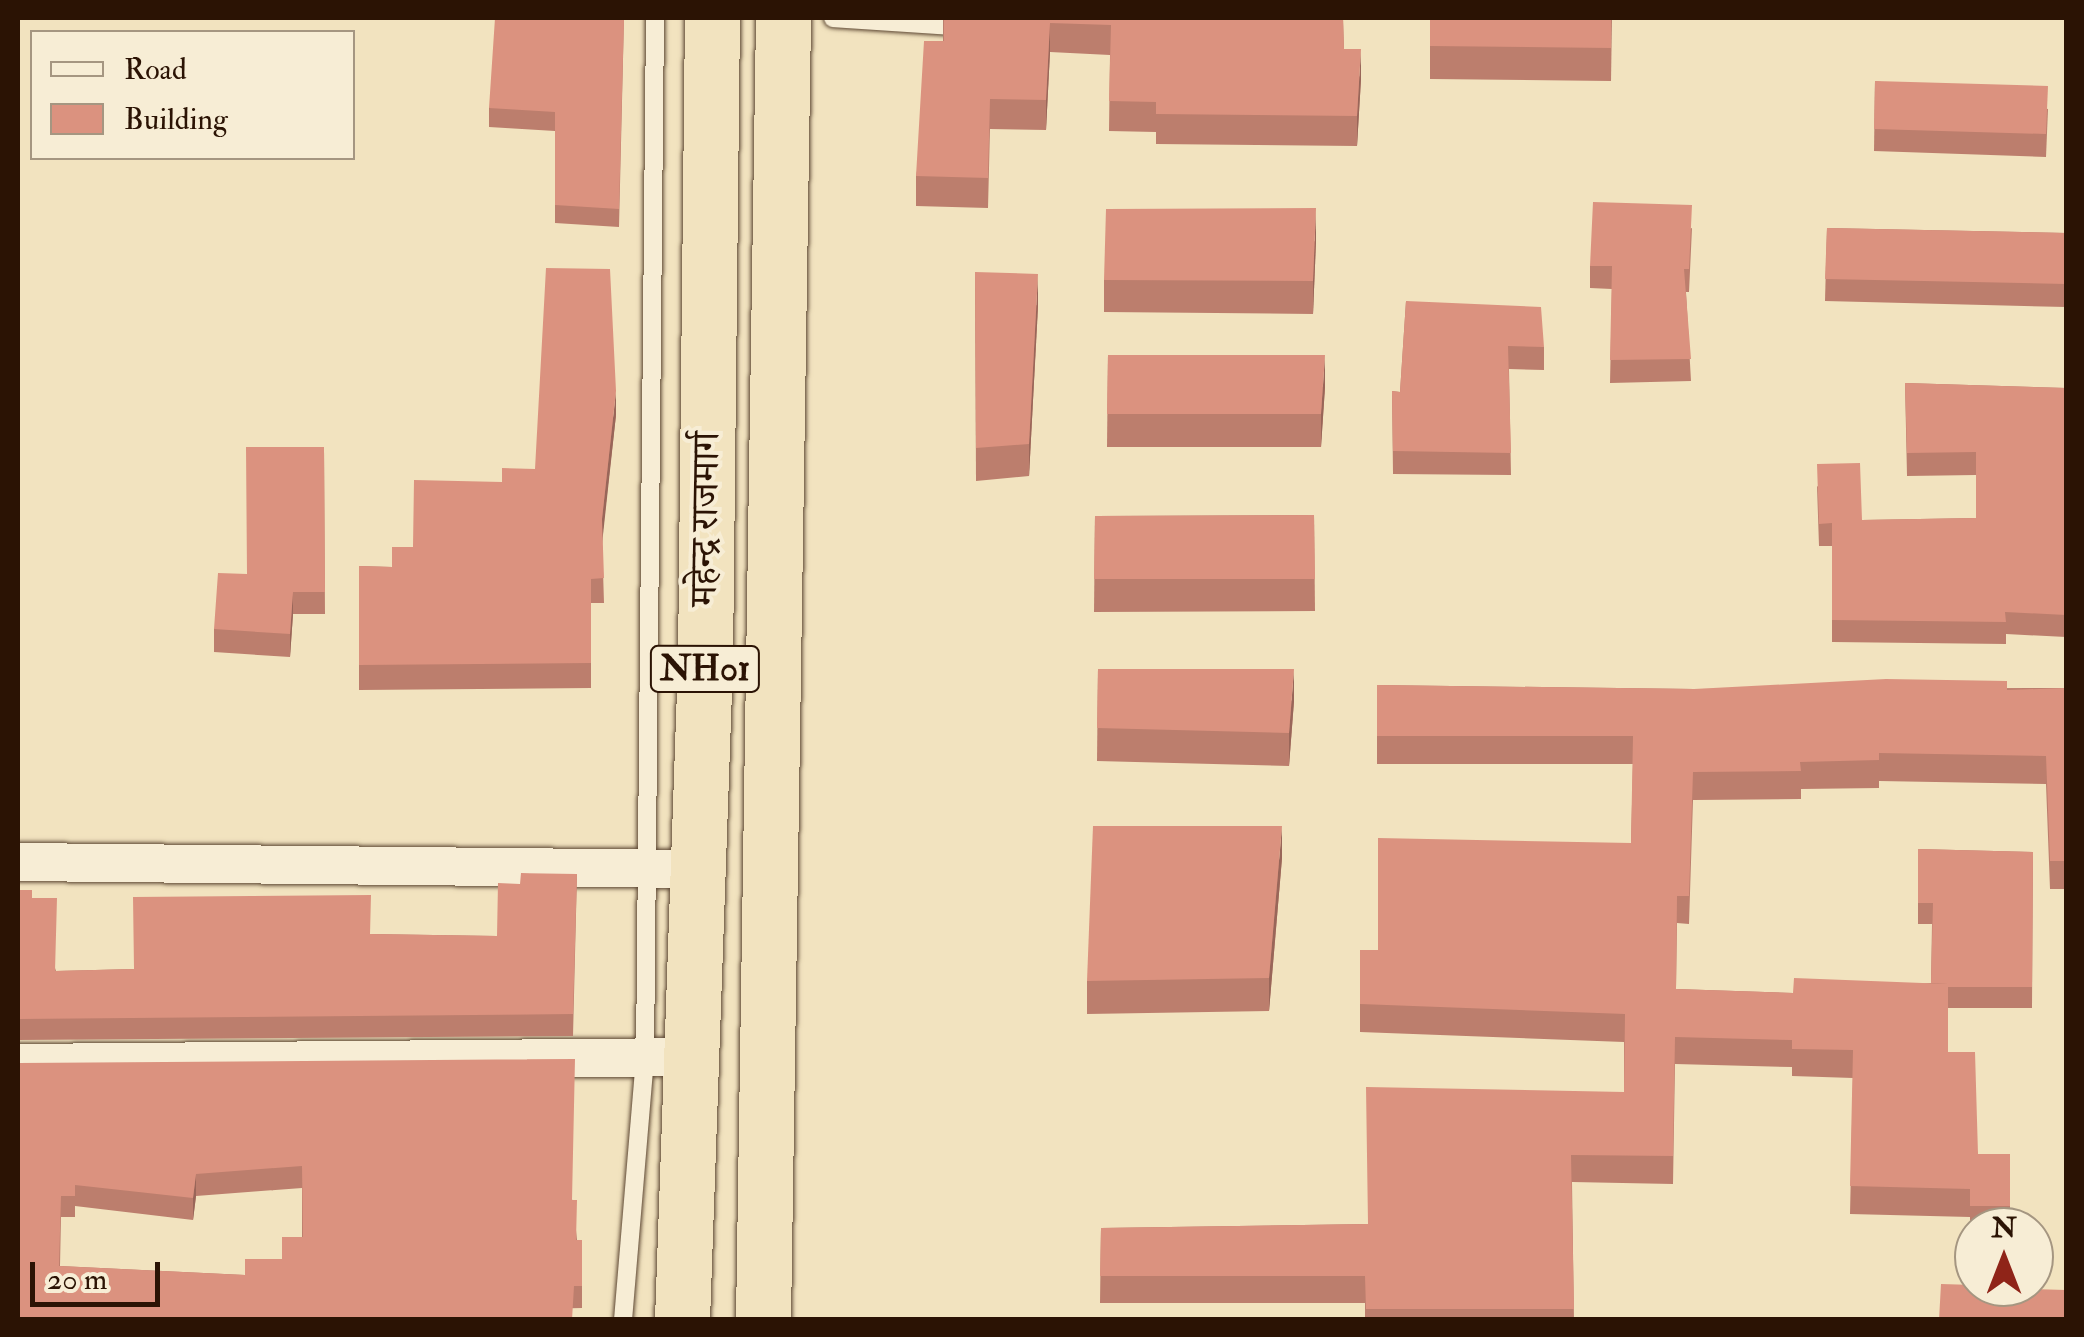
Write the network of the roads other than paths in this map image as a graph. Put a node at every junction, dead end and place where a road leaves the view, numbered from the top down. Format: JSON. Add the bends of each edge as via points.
{"nodes":[{"id":1,"x":655,"y":18,"type":"edge"},
{"id":2,"x":712,"y":18,"type":"edge"},
{"id":3,"x":782,"y":18,"type":"edge"},
{"id":4,"x":833,"y":18,"type":"edge"},
{"id":5,"x":995,"y":29,"type":"edge"},
{"id":6,"x":18,"y":862,"type":"edge"},
{"id":7,"x":671,"y":869,"type":"junction"},
{"id":8,"x":667,"y":1058,"type":"junction"},
{"id":9,"x":18,"y":1064,"type":"edge"},
{"id":10,"x":623,"y":1320,"type":"edge"},
{"id":11,"x":682,"y":1320,"type":"edge"},
{"id":12,"x":763,"y":1320,"type":"edge"}],
"edges":[{"from":1,"to":7,"type":"lane"},
{"from":2,"to":7,"type":"highway","name":"महेन्द्र राजमार्ग","number":"NH01","via":[[705,661]]},
{"from":3,"to":12,"type":"highway","number":"NH01"},
{"from":4,"to":5,"type":"lane"},
{"from":6,"to":7,"type":"street"},
{"from":7,"to":8,"type":"highway","name":"महेन्द्र राजमार्ग","number":"NH01"},
{"from":8,"to":9,"type":"street"},
{"from":8,"to":10,"type":"lane"},
{"from":8,"to":11,"type":"highway","name":"महेन्द्र राजमार्ग","number":"NH01"}]}
